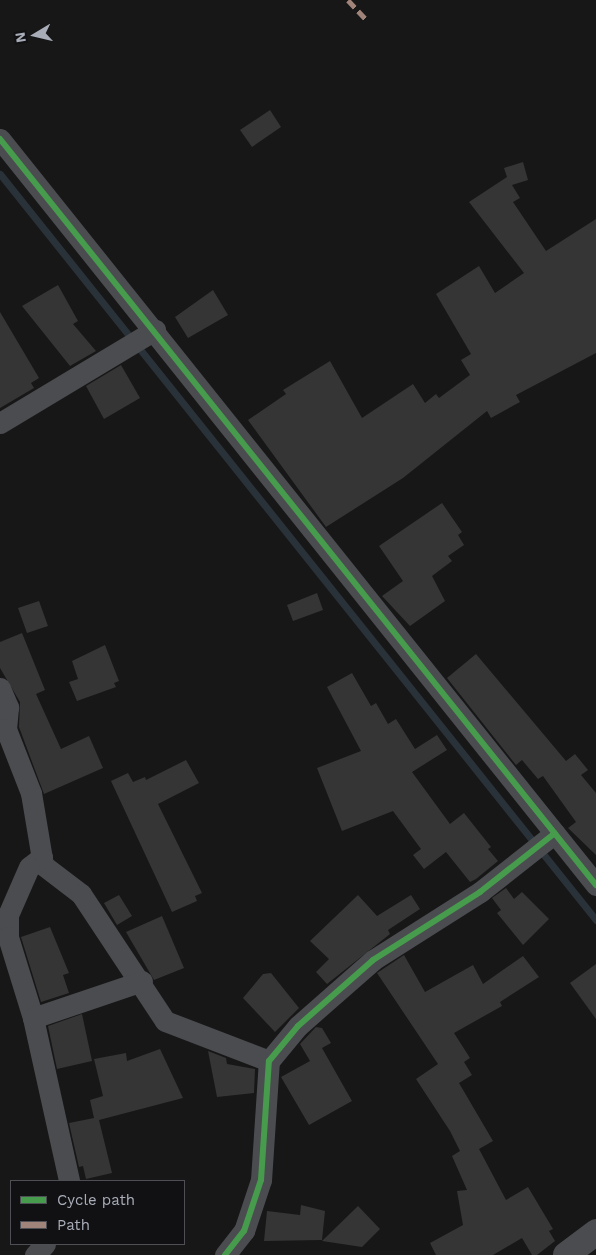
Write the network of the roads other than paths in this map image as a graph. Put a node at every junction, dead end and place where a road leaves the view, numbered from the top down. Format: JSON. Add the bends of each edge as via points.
{"nodes":[{"id":1,"x":0,"y":139,"type":"edge"},
{"id":2,"x":141,"y":339,"type":"junction"},
{"id":3,"x":0,"y":423,"type":"edge"},
{"id":4,"x":0,"y":688,"type":"edge"},
{"id":5,"x":544,"y":842,"type":"junction"},
{"id":6,"x":42,"y":857,"type":"junction"},
{"id":7,"x":596,"y":885,"type":"edge"},
{"id":8,"x":142,"y":981,"type":"junction"},
{"id":9,"x":33,"y":1018,"type":"junction"},
{"id":10,"x":269,"y":1061,"type":"junction"},
{"id":11,"x":70,"y":1180,"type":"edge"},
{"id":12,"x":596,"y":1232,"type":"edge"},
{"id":13,"x":45,"y":1245,"type":"edge"},
{"id":14,"x":35,"y":1255,"type":"edge"},
{"id":15,"x":225,"y":1255,"type":"edge"},
{"id":16,"x":566,"y":1255,"type":"edge"}],
"edges":[{"from":1,"to":2,"type":"street"},
{"from":2,"to":3,"type":"street"},
{"from":2,"to":5,"type":"street"},
{"from":4,"to":6,"type":"street","via":[[8,707],[6,729],[32,793]]},
{"from":5,"to":7,"type":"street"},
{"from":5,"to":10,"type":"street","via":[[480,892],[373,960],[298,1026]]},
{"from":6,"to":8,"type":"street","via":[[43,865],[81,894]]},
{"from":6,"to":9,"type":"street","via":[[29,867],[8,915],[8,937]]},
{"from":8,"to":9,"type":"street"},
{"from":8,"to":10,"type":"street","via":[[166,1021]]},
{"from":9,"to":11,"type":"street"},
{"from":10,"to":15,"type":"street","via":[[261,1180],[244,1232]]},
{"from":12,"to":16,"type":"street"},
{"from":13,"to":14,"type":"street"}]}
